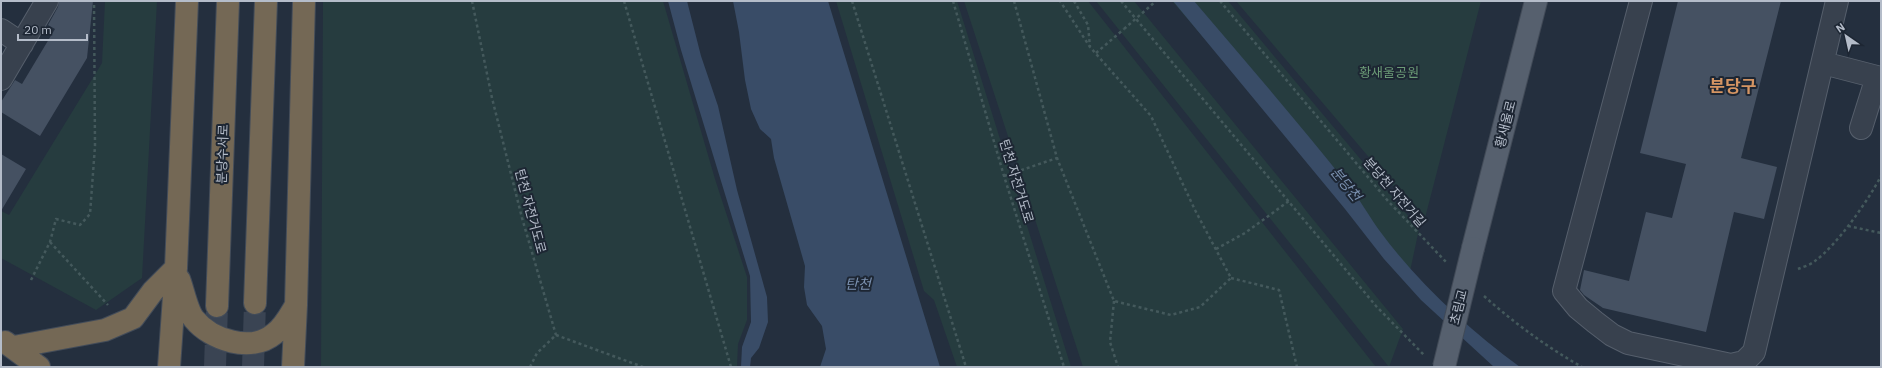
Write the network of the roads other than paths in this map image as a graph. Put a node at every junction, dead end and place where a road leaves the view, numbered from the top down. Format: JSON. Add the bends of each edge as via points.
{"nodes":[{"id":1,"x":46,"y":1,"type":"edge"},
{"id":2,"x":187,"y":1,"type":"edge"},
{"id":3,"x":228,"y":1,"type":"edge"},
{"id":4,"x":266,"y":1,"type":"edge"},
{"id":5,"x":304,"y":1,"type":"edge"},
{"id":6,"x":1536,"y":1,"type":"edge"},
{"id":7,"x":1641,"y":1,"type":"edge"},
{"id":8,"x":1837,"y":1,"type":"edge"},
{"id":9,"x":1,"y":30,"type":"edge"},
{"id":10,"x":22,"y":44,"type":"junction"},
{"id":11,"x":1823,"y":63,"type":"junction"},
{"id":12,"x":1,"y":79,"type":"edge"},
{"id":13,"x":1861,"y":128,"type":"dead end"},
{"id":14,"x":1473,"y":248,"type":"joint"},
{"id":15,"x":176,"y":268,"type":"junction"},
{"id":16,"x":254,"y":303,"type":"tunnel mouth"},
{"id":17,"x":296,"y":305,"type":"junction"},
{"id":18,"x":217,"y":306,"type":"tunnel mouth"},
{"id":19,"x":5,"y":341,"type":"edge"},
{"id":20,"x":39,"y":367,"type":"edge"},
{"id":21,"x":169,"y":367,"type":"edge"},
{"id":22,"x":293,"y":367,"type":"edge"},
{"id":23,"x":1444,"y":367,"type":"edge"}],
"edges":[{"from":1,"to":10,"type":"street"},
{"from":2,"to":15,"type":"highway"},
{"from":3,"to":18,"type":"highway","name":"분당수서로"},
{"from":4,"to":16,"type":"highway"},
{"from":5,"to":17,"type":"highway"},
{"from":6,"to":14,"type":"main road","name":"황새울로"},
{"from":7,"to":11,"type":"street","via":[[1564,291],[1578,308],[1595,322],[1628,343],[1731,365],[1744,362],[1754,352]]},
{"from":8,"to":11,"type":"street"},
{"from":9,"to":10,"type":"street"},
{"from":10,"to":12,"type":"street"},
{"from":11,"to":13,"type":"street","via":[[1877,77]]},
{"from":14,"to":23,"type":"main road","name":"초림교","bridge":true},
{"from":15,"to":17,"type":"highway","via":[[193,318],[208,333],[225,340],[243,343],[262,341],[274,335],[286,323]]},
{"from":15,"to":19,"type":"highway","via":[[133,318],[105,330]]},
{"from":15,"to":21,"type":"highway"},
{"from":17,"to":22,"type":"highway"},
{"from":19,"to":20,"type":"highway"}]}
